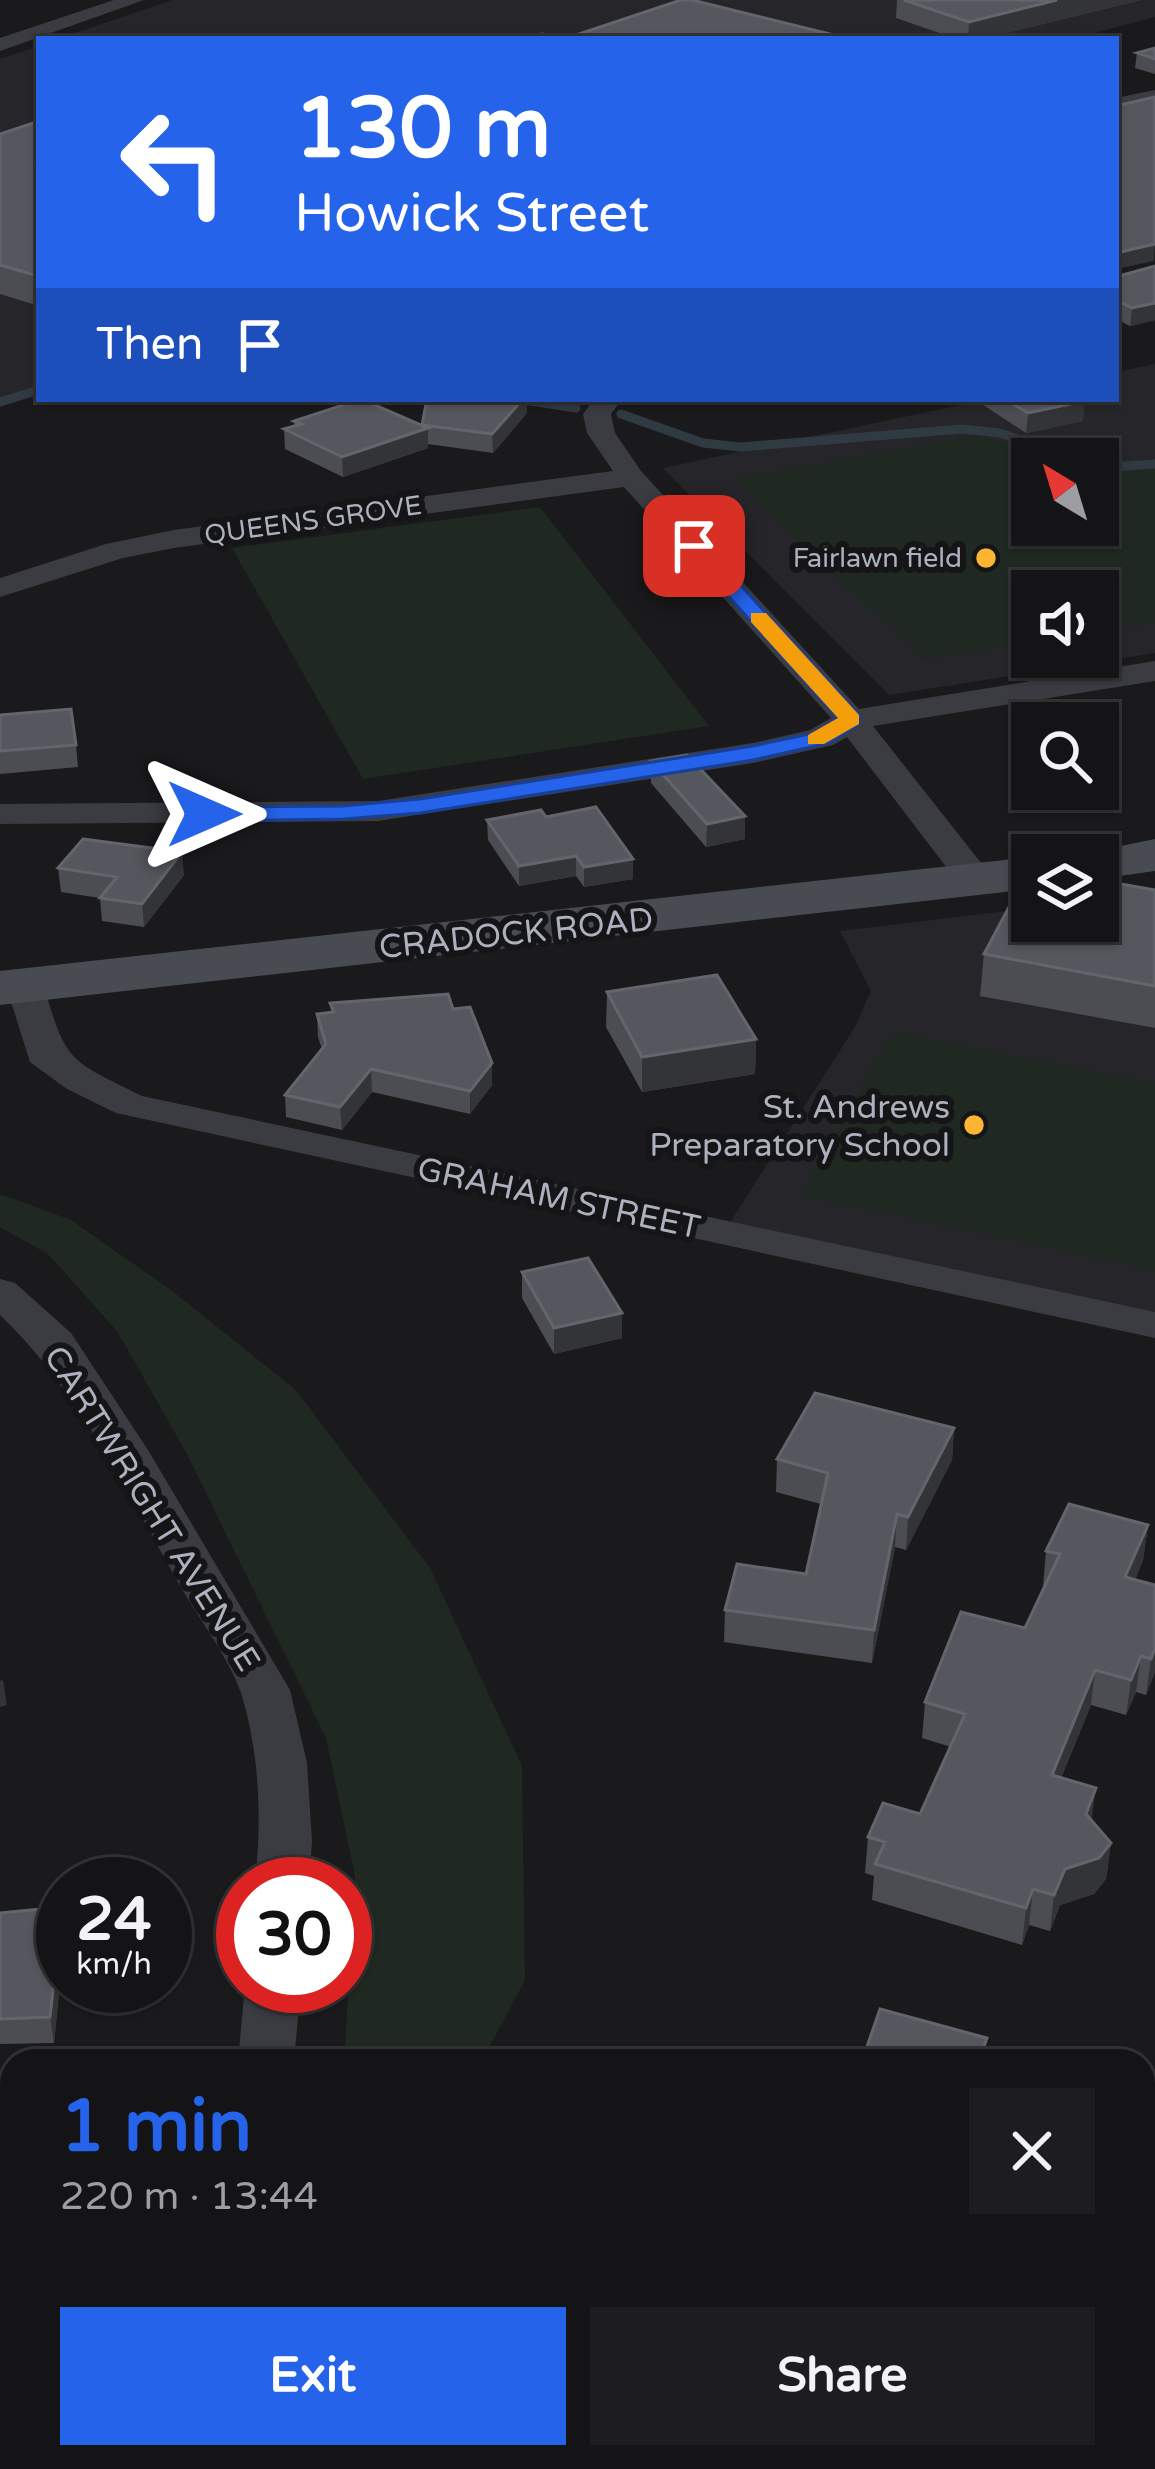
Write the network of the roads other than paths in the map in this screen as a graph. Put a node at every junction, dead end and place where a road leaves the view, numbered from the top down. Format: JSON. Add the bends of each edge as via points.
{"nodes":[{"id":1,"x":134,"y":0,"type":"edge"},
{"id":2,"x":0,"y":45,"type":"edge"},
{"id":3,"x":1155,"y":98,"type":"edge"},
{"id":4,"x":1119,"y":104,"type":"edge"},
{"id":5,"x":606,"y":402,"type":"edge"},
{"id":6,"x":631,"y":477,"type":"junction"},
{"id":7,"x":0,"y":588,"type":"edge"},
{"id":8,"x":1155,"y":671,"type":"edge"},
{"id":9,"x":851,"y":720,"type":"junction"},
{"id":10,"x":0,"y":814,"type":"edge"},
{"id":11,"x":1155,"y":855,"type":"edge"},
{"id":12,"x":1119,"y":860,"type":"edge"},
{"id":13,"x":1011,"y":876,"type":"edge"},
{"id":14,"x":976,"y":881,"type":"junction"},
{"id":15,"x":12,"y":987,"type":"edge"},
{"id":16,"x":0,"y":1292,"type":"edge"},
{"id":17,"x":1155,"y":1325,"type":"edge"},
{"id":18,"x":285,"y":1857,"type":"edge"},
{"id":19,"x":270,"y":2013,"type":"edge"},
{"id":20,"x":267,"y":2049,"type":"edge"}],
"edges":[{"from":1,"to":2,"type":"street"},
{"from":3,"to":4,"type":"street"},
{"from":5,"to":6,"type":"street","via":[[597,414],[602,433]]},
{"from":6,"to":7,"type":"street","name":"QUEENS GROVE","via":[[174,539]]},
{"from":6,"to":9,"type":"street"},
{"from":8,"to":9,"type":"street"},
{"from":9,"to":10,"type":"street","via":[[821,738],[753,753],[378,811]]},
{"from":9,"to":14,"type":"street"},
{"from":11,"to":12,"type":"main road"},
{"from":13,"to":14,"type":"main road","name":"CRADOCK ROAD"},
{"from":14,"to":15,"type":"main road","name":"CRADOCK ROAD"},
{"from":15,"to":17,"type":"street","name":"GRAHAM STREET","via":[[44,1054],[130,1106]]},
{"from":16,"to":18,"type":"street","name":"CARTWRIGHT AVENUE","via":[[56,1342],[265,1690],[281,1763]]},
{"from":19,"to":20,"type":"street"}]}
